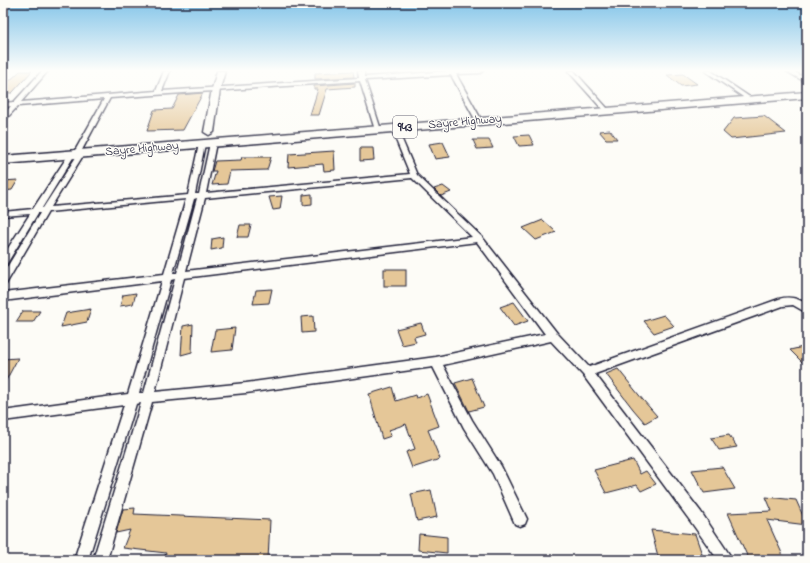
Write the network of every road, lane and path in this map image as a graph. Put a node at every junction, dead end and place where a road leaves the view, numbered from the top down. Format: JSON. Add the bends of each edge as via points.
{"nodes":[{"id":1,"x":22,"y":97,"type":"edge"},
{"id":2,"x":104,"y":97,"type":"edge"},
{"id":3,"x":108,"y":97,"type":"edge"},
{"id":4,"x":215,"y":97,"type":"edge"},
{"id":5,"x":368,"y":97,"type":"edge"},
{"id":6,"x":466,"y":97,"type":"edge"},
{"id":7,"x":595,"y":97,"type":"edge"},
{"id":8,"x":747,"y":97,"type":"edge"},
{"id":9,"x":782,"y":97,"type":"edge"},
{"id":10,"x":751,"y":100,"type":"junction"},
{"id":11,"x":16,"y":104,"type":"junction"},
{"id":12,"x":3,"y":105,"type":"edge"},
{"id":13,"x":606,"y":110,"type":"junction"},
{"id":14,"x":3,"y":119,"type":"edge"},
{"id":15,"x":479,"y":121,"type":"junction"},
{"id":16,"x":394,"y":128,"type":"junction"},
{"id":17,"x":378,"y":130,"type":"junction"},
{"id":18,"x":208,"y":139,"type":"junction"},
{"id":19,"x":77,"y":153,"type":"junction"},
{"id":20,"x":3,"y":160,"type":"edge"},
{"id":21,"x":414,"y":176,"type":"junction"},
{"id":22,"x":202,"y":195,"type":"junction"},
{"id":23,"x":191,"y":196,"type":"junction"},
{"id":24,"x":45,"y":210,"type":"junction"},
{"id":25,"x":34,"y":212,"type":"junction"},
{"id":26,"x":3,"y":214,"type":"edge"},
{"id":27,"x":478,"y":239,"type":"junction"},
{"id":28,"x":3,"y":263,"type":"edge"},
{"id":29,"x":180,"y":275,"type":"junction"},
{"id":30,"x":166,"y":277,"type":"junction"},
{"id":31,"x":3,"y":282,"type":"edge"},
{"id":32,"x":3,"y":297,"type":"edge"},
{"id":33,"x":807,"y":309,"type":"edge"},
{"id":34,"x":553,"y":336,"type":"junction"},
{"id":35,"x":436,"y":362,"type":"junction"},
{"id":36,"x":587,"y":372,"type":"junction"},
{"id":37,"x":148,"y":398,"type":"junction"},
{"id":38,"x":132,"y":399,"type":"junction"},
{"id":39,"x":3,"y":416,"type":"edge"},
{"id":40,"x":520,"y":519,"type":"dead end"},
{"id":41,"x":81,"y":560,"type":"edge"},
{"id":42,"x":100,"y":560,"type":"edge"},
{"id":43,"x":726,"y":560,"type":"edge"}],
"edges":[{"from":1,"to":11,"type":"street"},
{"from":2,"to":11,"type":"street"},
{"from":3,"to":19,"type":"street"},
{"from":4,"to":18,"type":"main road"},
{"from":5,"to":17,"type":"street"},
{"from":6,"to":15,"type":"street"},
{"from":7,"to":13,"type":"street"},
{"from":8,"to":10,"type":"street"},
{"from":9,"to":10,"type":"highway","name":"Sayre Highway","number":"943"},
{"from":10,"to":13,"type":"highway","name":"Sayre Highway","number":"943"},
{"from":11,"to":12,"type":"street"},
{"from":11,"to":14,"type":"street"},
{"from":13,"to":15,"type":"highway","name":"Sayre Highway","number":"943"},
{"from":15,"to":16,"type":"highway","name":"Sayre Highway","number":"943"},
{"from":16,"to":17,"type":"highway","name":"Sayre Highway","number":"943"},
{"from":16,"to":21,"type":"street"},
{"from":17,"to":18,"type":"highway","name":"Sayre Highway","number":"943"},
{"from":18,"to":19,"type":"highway","name":"Sayre Highway","number":"943"},
{"from":18,"to":22,"type":"street"},
{"from":18,"to":23,"type":"street"},
{"from":19,"to":20,"type":"highway","name":"Sayre Highway","number":"943"},
{"from":19,"to":24,"type":"street"},
{"from":19,"to":25,"type":"street"},
{"from":21,"to":22,"type":"street"},
{"from":21,"to":27,"type":"street"},
{"from":22,"to":23,"type":"street"},
{"from":22,"to":29,"type":"street"},
{"from":23,"to":24,"type":"street"},
{"from":23,"to":30,"type":"street"},
{"from":24,"to":25,"type":"street"},
{"from":24,"to":31,"type":"street"},
{"from":25,"to":26,"type":"street"},
{"from":25,"to":28,"type":"street"},
{"from":27,"to":29,"type":"street"},
{"from":27,"to":34,"type":"street"},
{"from":29,"to":30,"type":"street"},
{"from":29,"to":37,"type":"street"},
{"from":30,"to":32,"type":"street"},
{"from":30,"to":38,"type":"street"},
{"from":33,"to":36,"type":"street","via":[[794,301],[782,302]]},
{"from":34,"to":35,"type":"street"},
{"from":34,"to":36,"type":"street"},
{"from":35,"to":37,"type":"street","via":[[246,388]]},
{"from":35,"to":40,"type":"street","via":[[468,424],[497,470]]},
{"from":36,"to":43,"type":"street","via":[[696,516]]},
{"from":37,"to":38,"type":"street"},
{"from":37,"to":42,"type":"street"},
{"from":38,"to":39,"type":"street"},
{"from":38,"to":41,"type":"street"}]}
